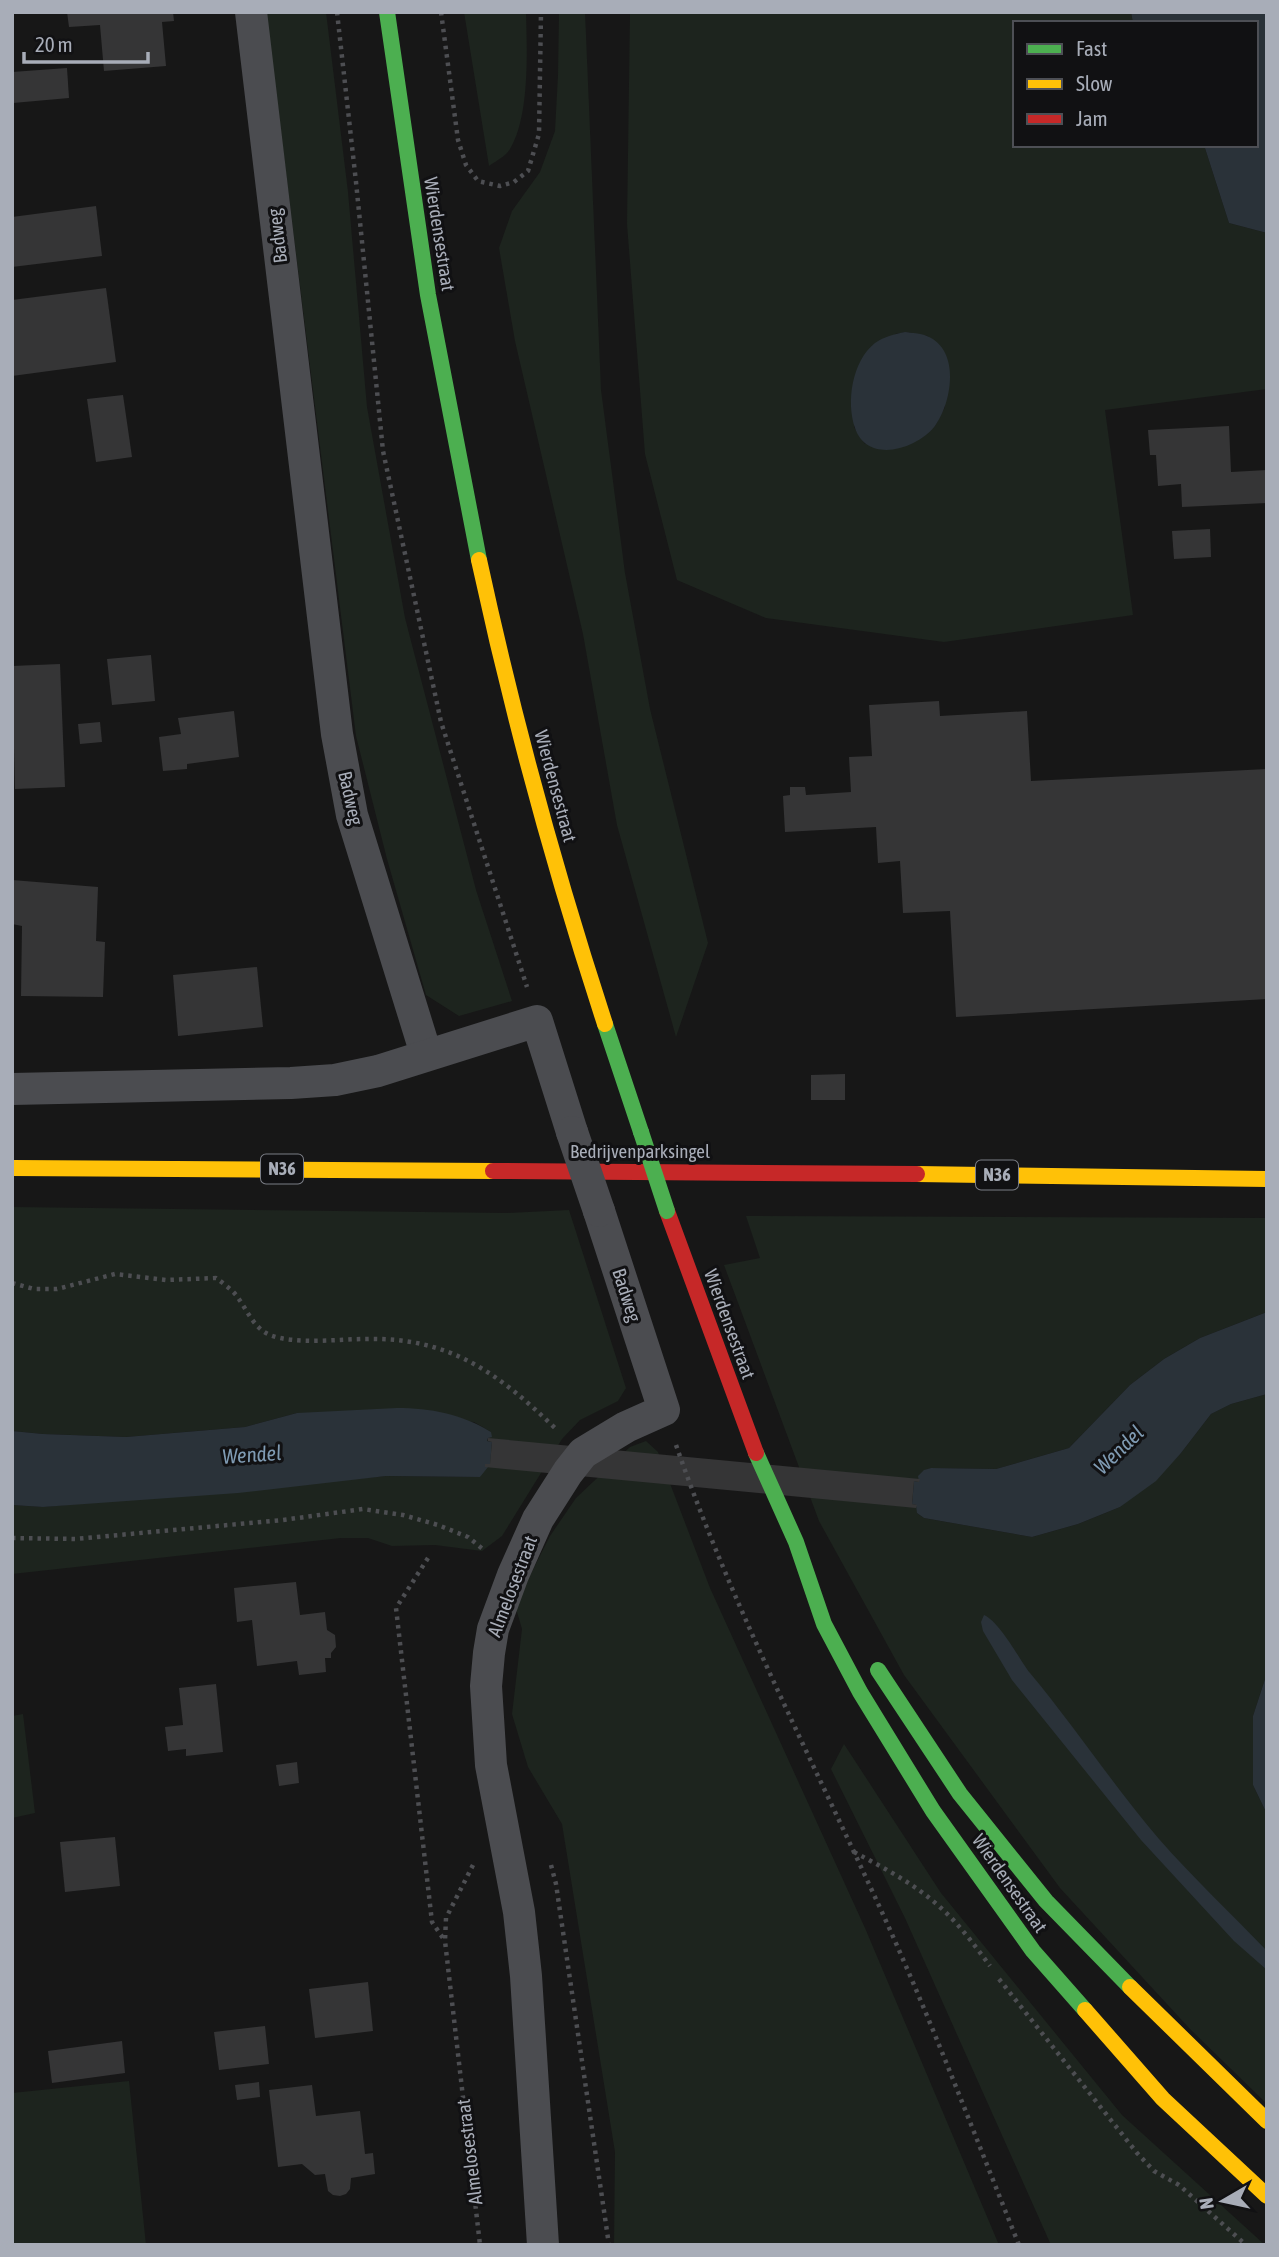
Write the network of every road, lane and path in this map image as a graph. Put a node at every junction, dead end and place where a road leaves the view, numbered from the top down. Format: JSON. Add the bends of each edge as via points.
{"nodes":[{"id":1,"x":251,"y":12,"type":"edge"},
{"id":2,"x":337,"y":12,"type":"edge"},
{"id":3,"x":387,"y":12,"type":"edge"},
{"id":4,"x":441,"y":12,"type":"edge"},
{"id":5,"x":541,"y":12,"type":"edge"},
{"id":6,"x":537,"y":1021,"type":"junction"},
{"id":7,"x":426,"y":1054,"type":"junction"},
{"id":8,"x":12,"y":1089,"type":"edge"},
{"id":9,"x":12,"y":1168,"type":"edge"},
{"id":10,"x":1267,"y":1179,"type":"edge"},
{"id":11,"x":12,"y":1283,"type":"edge"},
{"id":12,"x":664,"y":1410,"type":"junction"},
{"id":13,"x":583,"y":1453,"type":"junction"},
{"id":14,"x":12,"y":1538,"type":"edge"},
{"id":15,"x":796,"y":1542,"type":"junction"},
{"id":16,"x":428,"y":1558,"type":"dead end"},
{"id":17,"x":513,"y":1575,"type":"junction"},
{"id":18,"x":836,"y":1605,"type":"dead end"},
{"id":19,"x":870,"y":1659,"type":"dead end"},
{"id":20,"x":502,"y":1825,"type":"junction"},
{"id":21,"x":853,"y":1851,"type":"junction"},
{"id":22,"x":445,"y":1941,"type":"junction"},
{"id":23,"x":1267,"y":2121,"type":"edge"},
{"id":24,"x":1267,"y":2196,"type":"edge"},
{"id":25,"x":480,"y":2245,"type":"edge"},
{"id":26,"x":543,"y":2245,"type":"edge"},
{"id":27,"x":1019,"y":2245,"type":"edge"},
{"id":28,"x":1245,"y":2245,"type":"edge"}],
"edges":[{"from":1,"to":7,"type":"street","name":"Badweg","via":[[337,734],[352,815]]},
{"from":2,"to":6,"type":"path","via":[[383,452],[441,722]]},
{"from":3,"to":15,"type":"main road","name":"Wierdensestraat","bridge":true,"via":[[428,295],[474,537],[531,778],[575,930],[667,1211],[749,1437]]},
{"from":4,"to":5,"type":"path","via":[[458,141],[478,181],[500,186],[528,171],[539,134]]},
{"from":6,"to":7,"type":"street"},
{"from":6,"to":12,"type":"street","name":"Badweg","bridge":true},
{"from":7,"to":8,"type":"street","via":[[335,1080]]},
{"from":9,"to":10,"type":"main road","name":"Bedrijvenparksingel","number":"N36"},
{"from":11,"to":13,"type":"path","via":[[57,1289],[115,1273],[166,1280],[216,1278],[269,1335],[318,1340],[391,1338],[451,1352],[489,1371]]},
{"from":12,"to":13,"type":"street","name":"Almelosestraat"},
{"from":12,"to":21,"type":"path","via":[[736,1600]]},
{"from":13,"to":17,"type":"street","name":"Almelosestraat","via":[[538,1519]]},
{"from":14,"to":17,"type":"path","via":[[75,1539],[363,1509],[403,1515],[468,1537]]},
{"from":15,"to":18,"type":"main road","name":"Wierdensestraat"},
{"from":15,"to":24,"type":"main road","name":"Wierdensestraat","via":[[824,1624],[860,1692],[933,1811],[1033,1951],[1163,2099]]},
{"from":16,"to":22,"type":"path","via":[[396,1608],[432,1922]]},
{"from":17,"to":20,"type":"street","name":"Almelosestraat","via":[[493,1629],[486,1686],[491,1765]]},
{"from":19,"to":23,"type":"main road","name":"Wierdensestraat","via":[[960,1794],[1046,1901]]},
{"from":20,"to":22,"type":"path","name":"Almelosestraat","via":[[454,1899],[446,1918]]},
{"from":20,"to":26,"type":"street","name":"Almelosestraat","via":[[526,1976]]},
{"from":21,"to":27,"type":"path","via":[[924,2008]]},
{"from":21,"to":28,"type":"path","via":[[894,1873],[941,1908],[1137,2153]]},
{"from":22,"to":25,"type":"path","name":"Almelosestraat"}]}
